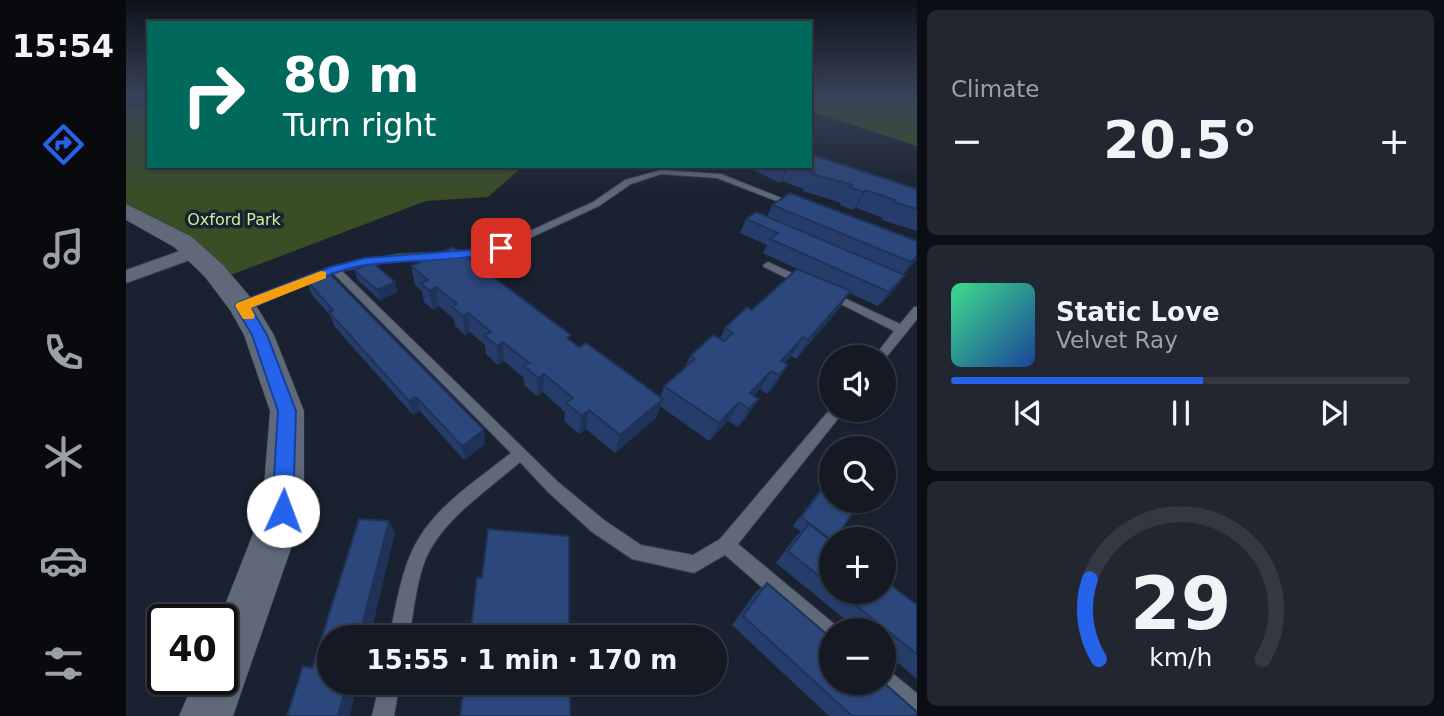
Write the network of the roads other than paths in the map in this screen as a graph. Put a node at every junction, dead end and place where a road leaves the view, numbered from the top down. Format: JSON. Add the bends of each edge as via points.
{"nodes":[{"id":1,"x":807,"y":210,"type":"edge"},
{"id":2,"x":126,"y":211,"type":"edge"},
{"id":3,"x":194,"y":252,"type":"junction"},
{"id":4,"x":768,"y":265,"type":"dead end"},
{"id":5,"x":335,"y":269,"type":"junction"},
{"id":6,"x":126,"y":277,"type":"edge"},
{"id":7,"x":242,"y":306,"type":"junction"},
{"id":8,"x":917,"y":310,"type":"edge"},
{"id":9,"x":902,"y":330,"type":"junction"},
{"id":10,"x":890,"y":345,"type":"edge"},
{"id":11,"x":828,"y":422,"type":"edge"},
{"id":12,"x":521,"y":453,"type":"junction"},
{"id":13,"x":726,"y":545,"type":"junction"},
{"id":14,"x":819,"y":624,"type":"edge"},
{"id":15,"x":402,"y":625,"type":"edge"},
{"id":16,"x":238,"y":634,"type":"edge"},
{"id":17,"x":896,"y":690,"type":"edge"},
{"id":18,"x":215,"y":695,"type":"edge"},
{"id":19,"x":387,"y":695,"type":"edge"},
{"id":20,"x":916,"y":707,"type":"edge"},
{"id":21,"x":206,"y":716,"type":"edge"},
{"id":22,"x":383,"y":716,"type":"edge"}],
"edges":[{"from":1,"to":5,"type":"lane","via":[[718,176],[661,172],[628,182],[597,204],[501,248],[398,257]]},
{"from":2,"to":3,"type":"street"},
{"from":3,"to":6,"type":"street"},
{"from":3,"to":7,"type":"street"},
{"from":4,"to":9,"type":"lane"},
{"from":5,"to":7,"type":"lane"},
{"from":5,"to":12,"type":"lane"},
{"from":7,"to":16,"type":"street","via":[[259,335],[287,411],[283,511]]},
{"from":8,"to":9,"type":"lane"},
{"from":9,"to":10,"type":"lane"},
{"from":11,"to":13,"type":"lane"},
{"from":12,"to":13,"type":"lane","via":[[598,526],[638,553],[694,564]]},
{"from":12,"to":15,"type":"lane","via":[[425,542]]},
{"from":13,"to":14,"type":"lane"},
{"from":17,"to":20,"type":"lane"},
{"from":18,"to":21,"type":"street"},
{"from":19,"to":22,"type":"lane"}]}
